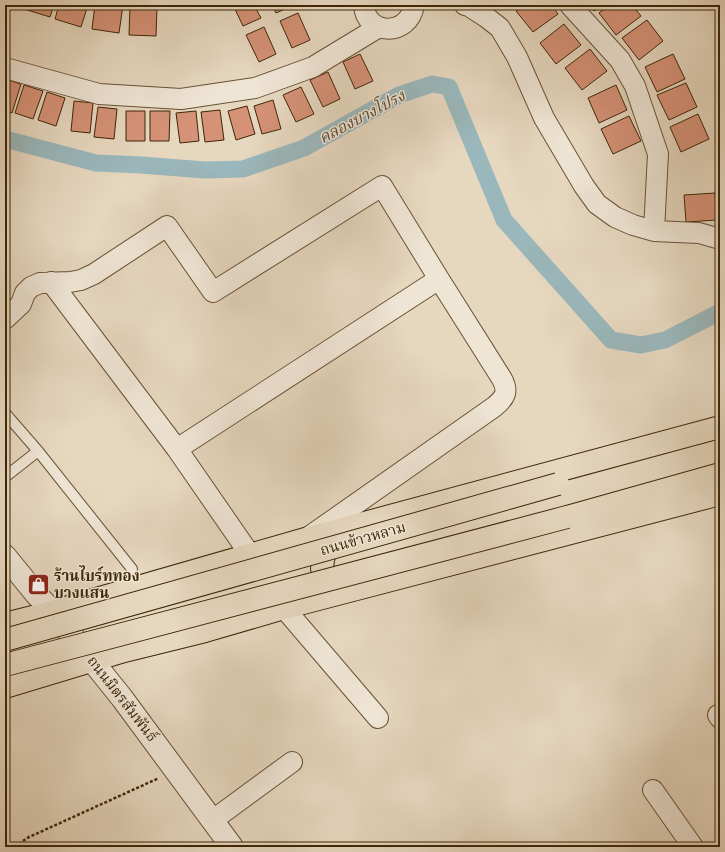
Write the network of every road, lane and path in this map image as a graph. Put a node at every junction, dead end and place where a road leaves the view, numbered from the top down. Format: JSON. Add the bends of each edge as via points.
{"nodes":[{"id":1,"x":364,"y":5,"type":"edge"},
{"id":2,"x":414,"y":5,"type":"edge"},
{"id":3,"x":466,"y":5,"type":"edge"},
{"id":4,"x":570,"y":5,"type":"edge"},
{"id":5,"x":379,"y":27,"type":"junction"},
{"id":6,"x":5,"y":68,"type":"edge"},
{"id":7,"x":654,"y":231,"type":"junction"},
{"id":8,"x":720,"y":239,"type":"edge"},
{"id":9,"x":439,"y":279,"type":"junction"},
{"id":10,"x":51,"y":282,"type":"junction"},
{"id":11,"x":5,"y":319,"type":"edge"},
{"id":12,"x":5,"y":413,"type":"edge"},
{"id":13,"x":720,"y":428,"type":"edge"},
{"id":14,"x":720,"y":438,"type":"edge"},
{"id":15,"x":177,"y":449,"type":"junction"},
{"id":16,"x":38,"y":451,"type":"junction"},
{"id":17,"x":720,"y":474,"type":"edge"},
{"id":18,"x":5,"y":477,"type":"edge"},
{"id":19,"x":720,"y":494,"type":"edge"},
{"id":20,"x":370,"y":522,"type":"junction"},
{"id":21,"x":305,"y":539,"type":"junction"},
{"id":22,"x":5,"y":556,"type":"edge"},
{"id":23,"x":251,"y":556,"type":"junction"},
{"id":24,"x":132,"y":568,"type":"dead end"},
{"id":25,"x":197,"y":570,"type":"junction"},
{"id":26,"x":386,"y":582,"type":"junction"},
{"id":27,"x":284,"y":608,"type":"junction"},
{"id":28,"x":53,"y":612,"type":"junction"},
{"id":29,"x":5,"y":624,"type":"edge"},
{"id":30,"x":205,"y":631,"type":"junction"},
{"id":31,"x":5,"y":639,"type":"edge"},
{"id":32,"x":93,"y":661,"type":"junction"},
{"id":33,"x":5,"y":665,"type":"edge"},
{"id":34,"x":5,"y":684,"type":"edge"},
{"id":35,"x":5,"y":687,"type":"edge"},
{"id":36,"x":378,"y":718,"type":"dead end"},
{"id":37,"x":292,"y":762,"type":"dead end"},
{"id":38,"x":176,"y":770,"type":"junction"},
{"id":39,"x":653,"y":790,"type":"dead end"},
{"id":40,"x":213,"y":820,"type":"junction"},
{"id":41,"x":15,"y":847,"type":"edge"},
{"id":42,"x":232,"y":847,"type":"edge"},
{"id":43,"x":693,"y":847,"type":"edge"}],
"edges":[{"from":1,"to":5,"type":"street","via":[[367,16]]},
{"from":2,"to":5,"type":"street","via":[[410,18],[404,24],[388,30]]},
{"from":3,"to":7,"type":"street","via":[[500,28],[517,57],[544,118],[597,204],[615,217]]},
{"from":4,"to":7,"type":"street","via":[[620,60],[635,86],[658,154]]},
{"from":5,"to":6,"type":"street","via":[[314,67],[255,88],[181,99],[99,94]]},
{"from":7,"to":8,"type":"street","via":[[699,233]]},
{"from":9,"to":10,"type":"street","via":[[382,186],[213,292],[167,226],[94,274],[76,281]]},
{"from":9,"to":15,"type":"street"},
{"from":9,"to":21,"type":"street","via":[[502,379],[506,386],[505,394],[494,407]]},
{"from":10,"to":11,"type":"street","via":[[31,287],[25,293],[21,304]]},
{"from":10,"to":15,"type":"street"},
{"from":12,"to":16,"type":"lane"},
{"from":13,"to":20,"type":"main road"},
{"from":14,"to":31,"type":"main road","name":"ถนนข้าวหลาม","bridge":true},
{"from":15,"to":23,"type":"street"},
{"from":16,"to":18,"type":"lane"},
{"from":16,"to":24,"type":"lane"},
{"from":17,"to":33,"type":"main road","name":"ถนนข้าวหลาม","bridge":true,"via":[[567,517]]},
{"from":19,"to":26,"type":"main road"},
{"from":20,"to":21,"type":"main road"},
{"from":20,"to":26,"type":"main road","via":[[329,547],[323,557],[322,569],[330,579],[343,584]]},
{"from":21,"to":23,"type":"main road"},
{"from":22,"to":28,"type":"street","name":"ถนนมิตรสัมพันธ์"},
{"from":23,"to":25,"type":"main road"},
{"from":25,"to":28,"type":"main road"},
{"from":25,"to":30,"type":"main road","via":[[168,583],[154,596],[148,606],[148,618],[155,628],[168,632]]},
{"from":26,"to":27,"type":"main road"},
{"from":27,"to":30,"type":"main road"},
{"from":27,"to":36,"type":"street"},
{"from":28,"to":29,"type":"main road"},
{"from":28,"to":32,"type":"street","name":"ถนนมิตรสัมพันธ์"},
{"from":30,"to":32,"type":"main road"},
{"from":31,"to":34,"type":"main road","via":[[20,644],[27,655],[25,668]]},
{"from":32,"to":35,"type":"main road"},
{"from":32,"to":38,"type":"street","name":"ถนนมิตรสัมพันธ์"},
{"from":37,"to":40,"type":"street"},
{"from":38,"to":40,"type":"street","name":"ถนนมิตรสัมพันธ์"},
{"from":38,"to":41,"type":"path","via":[[27,838]]},
{"from":39,"to":43,"type":"street"},
{"from":40,"to":42,"type":"street","name":"ถนนมิตรสัมพันธ์"}]}
